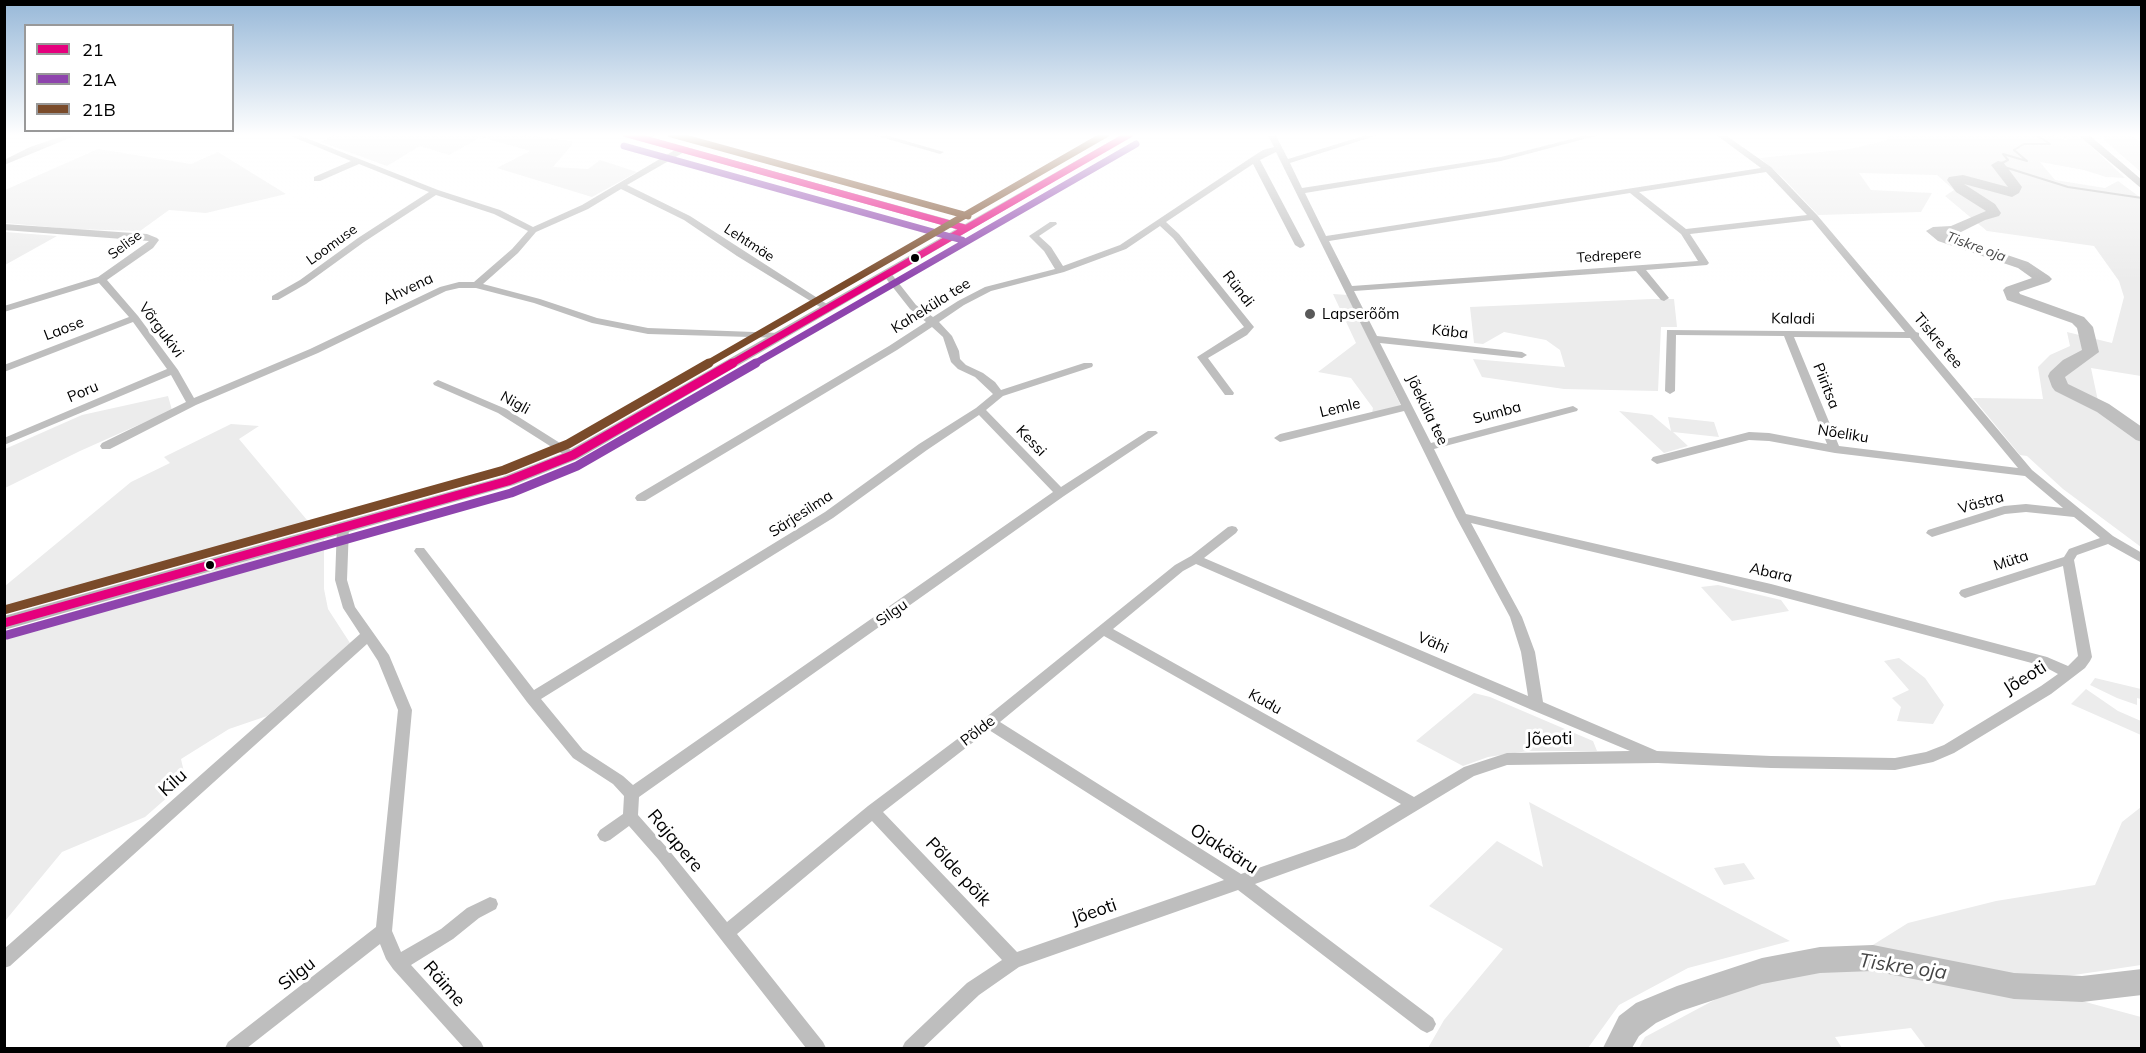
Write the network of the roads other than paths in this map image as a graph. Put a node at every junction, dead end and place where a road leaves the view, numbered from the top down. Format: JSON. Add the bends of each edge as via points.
{"nodes":[{"id":1,"x":412,"y":183,"type":"edge"},
{"id":2,"x":627,"y":183,"type":"edge"},
{"id":3,"x":805,"y":183,"type":"edge"},
{"id":4,"x":1044,"y":183,"type":"edge"},
{"id":5,"x":1219,"y":183,"type":"edge"},
{"id":6,"x":1268,"y":183,"type":"edge"},
{"id":7,"x":1296,"y":183,"type":"edge"},
{"id":8,"x":1349,"y":183,"type":"edge"},
{"id":9,"x":1681,"y":183,"type":"edge"},
{"id":10,"x":1782,"y":183,"type":"edge"},
{"id":11,"x":622,"y":186,"type":"junction"},
{"id":12,"x":1300,"y":191,"type":"junction"},
{"id":13,"x":1632,"y":191,"type":"junction"},
{"id":14,"x":435,"y":192,"type":"junction"},
{"id":15,"x":1814,"y":217,"type":"junction"},
{"id":16,"x":1161,"y":222,"type":"junction"},
{"id":17,"x":1053,"y":224,"type":"dead end"},
{"id":18,"x":4,"y":227,"type":"edge"},
{"id":19,"x":965,"y":228,"type":"junction"},
{"id":20,"x":533,"y":230,"type":"junction"},
{"id":21,"x":1684,"y":232,"type":"junction"},
{"id":22,"x":1324,"y":239,"type":"junction"},
{"id":23,"x":1300,"y":244,"type":"dead end"},
{"id":24,"x":1638,"y":267,"type":"junction"},
{"id":25,"x":1061,"y":270,"type":"junction"},
{"id":26,"x":887,"y":274,"type":"junction"},
{"id":27,"x":101,"y":279,"type":"junction"},
{"id":28,"x":476,"y":285,"type":"junction"},
{"id":29,"x":1349,"y":289,"type":"junction"},
{"id":30,"x":275,"y":298,"type":"dead end"},
{"id":31,"x":1664,"y":298,"type":"dead end"},
{"id":32,"x":828,"y":308,"type":"junction"},
{"id":33,"x":4,"y":309,"type":"edge"},
{"id":34,"x":135,"y":318,"type":"junction"},
{"id":35,"x":932,"y":321,"type":"junction"},
{"id":36,"x":1788,"y":335,"type":"junction"},
{"id":37,"x":1915,"y":335,"type":"junction"},
{"id":38,"x":780,"y":336,"type":"junction"},
{"id":39,"x":1374,"y":339,"type":"junction"},
{"id":40,"x":1522,"y":355,"type":"dead end"},
{"id":41,"x":1088,"y":364,"type":"dead end"},
{"id":42,"x":4,"y":369,"type":"edge"},
{"id":43,"x":173,"y":370,"type":"junction"},
{"id":44,"x":438,"y":382,"type":"dead end"},
{"id":45,"x":1670,"y":391,"type":"dead end"},
{"id":46,"x":1229,"y":393,"type":"dead end"},
{"id":47,"x":999,"y":394,"type":"junction"},
{"id":48,"x":192,"y":403,"type":"junction"},
{"id":49,"x":1408,"y":407,"type":"junction"},
{"id":50,"x":1573,"y":409,"type":"dead end"},
{"id":51,"x":980,"y":410,"type":"junction"},
{"id":52,"x":1152,"y":434,"type":"dead end"},
{"id":53,"x":1280,"y":438,"type":"dead end"},
{"id":54,"x":4,"y":442,"type":"edge"},
{"id":55,"x":106,"y":446,"type":"dead end"},
{"id":56,"x":1428,"y":447,"type":"junction"},
{"id":57,"x":1835,"y":449,"type":"junction"},
{"id":58,"x":573,"y":455,"type":"junction"},
{"id":59,"x":1657,"y":460,"type":"dead end"},
{"id":60,"x":2028,"y":473,"type":"junction"},
{"id":61,"x":1060,"y":493,"type":"junction"},
{"id":62,"x":641,"y":498,"type":"dead end"},
{"id":63,"x":2075,"y":513,"type":"junction"},
{"id":64,"x":1462,"y":517,"type":"junction"},
{"id":65,"x":343,"y":527,"type":"junction"},
{"id":66,"x":1232,"y":530,"type":"dead end"},
{"id":67,"x":1932,"y":533,"type":"dead end"},
{"id":68,"x":2109,"y":539,"type":"junction"},
{"id":69,"x":420,"y":551,"type":"dead end"},
{"id":70,"x":1194,"y":559,"type":"junction"},
{"id":71,"x":2142,"y":559,"type":"edge"},
{"id":72,"x":2068,"y":560,"type":"junction"},
{"id":73,"x":1965,"y":593,"type":"dead end"},
{"id":74,"x":4,"y":623,"type":"edge"},
{"id":75,"x":1102,"y":629,"type":"junction"},
{"id":76,"x":367,"y":636,"type":"junction"},
{"id":77,"x":2069,"y":673,"type":"junction"},
{"id":78,"x":532,"y":698,"type":"junction"},
{"id":79,"x":1537,"y":706,"type":"junction"},
{"id":80,"x":989,"y":723,"type":"junction"},
{"id":81,"x":1658,"y":757,"type":"junction"},
{"id":82,"x":632,"y":794,"type":"junction"},
{"id":83,"x":1412,"y":803,"type":"junction"},
{"id":84,"x":873,"y":811,"type":"junction"},
{"id":85,"x":630,"y":817,"type":"junction"},
{"id":86,"x":605,"y":835,"type":"dead end"},
{"id":87,"x":1239,"y":881,"type":"junction"},
{"id":88,"x":490,"y":904,"type":"dead end"},
{"id":89,"x":384,"y":931,"type":"junction"},
{"id":90,"x":726,"y":933,"type":"junction"},
{"id":91,"x":4,"y":960,"type":"edge"},
{"id":92,"x":1014,"y":960,"type":"junction"},
{"id":93,"x":399,"y":963,"type":"junction"},
{"id":94,"x":1427,"y":1024,"type":"dead end"},
{"id":95,"x":234,"y":1048,"type":"edge"},
{"id":96,"x":475,"y":1048,"type":"edge"},
{"id":97,"x":818,"y":1048,"type":"edge"},
{"id":98,"x":911,"y":1048,"type":"edge"}],
"edges":[{"from":1,"to":14,"type":"street"},
{"from":2,"to":11,"type":"street"},
{"from":3,"to":19,"type":"street"},
{"from":4,"to":19,"type":"street"},
{"from":5,"to":16,"type":"street","name":"Kaheküla tee"},
{"from":6,"to":23,"type":"street"},
{"from":7,"to":12,"type":"street","name":"Jõeküla tee"},
{"from":8,"to":12,"type":"street"},
{"from":9,"to":13,"type":"street"},
{"from":10,"to":15,"type":"street","name":"Tiskre tee"},
{"from":11,"to":20,"type":"street","via":[[554,223]]},
{"from":11,"to":32,"type":"street","name":"Lehtmäe","via":[[687,218]]},
{"from":12,"to":22,"type":"street","name":"Jõeküla tee"},
{"from":13,"to":21,"type":"street"},
{"from":13,"to":22,"type":"street"},
{"from":14,"to":20,"type":"street","via":[[486,208]]},
{"from":14,"to":30,"type":"street","name":"Loomuse"},
{"from":15,"to":21,"type":"street"},
{"from":15,"to":37,"type":"street","name":"Tiskre tee"},
{"from":16,"to":25,"type":"street","name":"Kaheküla tee","via":[[1124,247]]},
{"from":16,"to":46,"type":"street","name":"Ründi","via":[[1249,327],[1202,357]]},
{"from":17,"to":25,"type":"street","via":[[1033,236],[1048,249]]},
{"from":18,"to":27,"type":"street","name":"Selise","via":[[154,240]]},
{"from":19,"to":26,"type":"street"},
{"from":20,"to":28,"type":"street","via":[[515,252]]},
{"from":21,"to":24,"type":"street","name":"Tedrepere","via":[[1704,262]]},
{"from":22,"to":29,"type":"street","name":"Jõeküla tee"},
{"from":24,"to":29,"type":"street","name":"Tedrepere"},
{"from":24,"to":31,"type":"street"},
{"from":25,"to":35,"type":"street","name":"Kaheküla tee","via":[[988,289]]},
{"from":26,"to":32,"type":"street"},
{"from":26,"to":35,"type":"street","via":[[913,307]]},
{"from":27,"to":33,"type":"street","name":"Selise"},
{"from":27,"to":34,"type":"street","name":"Võrgukivi"},
{"from":28,"to":38,"type":"street","name":"Ahvena","via":[[595,321],[648,331]]},
{"from":28,"to":48,"type":"street","name":"Ahvena","via":[[443,289],[314,351]]},
{"from":29,"to":39,"type":"street","name":"Jõeküla tee"},
{"from":32,"to":38,"type":"street"},
{"from":34,"to":42,"type":"street","name":"Laose"},
{"from":34,"to":43,"type":"street","name":"Võrgukivi"},
{"from":35,"to":47,"type":"street","via":[[947,336],[962,368],[980,375]]},
{"from":35,"to":62,"type":"street","name":"Kaheküla tee"},
{"from":36,"to":37,"type":"street","name":"Kaladi"},
{"from":36,"to":45,"type":"street","name":"Kaladi","via":[[1671,332]]},
{"from":36,"to":57,"type":"street","name":"Piiritsa"},
{"from":37,"to":60,"type":"street","name":"Tiskre tee"},
{"from":38,"to":58,"type":"street"},
{"from":39,"to":40,"type":"street","name":"Käba"},
{"from":39,"to":49,"type":"street","name":"Jõeküla tee"},
{"from":41,"to":47,"type":"street","name":"Särjesilma"},
{"from":43,"to":48,"type":"street","name":"Võrgukivi"},
{"from":43,"to":54,"type":"street","name":"Poru"},
{"from":44,"to":58,"type":"street","name":"Nigli","via":[[502,411]]},
{"from":47,"to":51,"type":"street","name":"Särjesilma"},
{"from":48,"to":55,"type":"street","name":"Ahvena"},
{"from":49,"to":53,"type":"street","name":"Lemle"},
{"from":49,"to":56,"type":"street","name":"Jõeküla tee"},
{"from":50,"to":56,"type":"street","name":"Sumba"},
{"from":51,"to":61,"type":"street","name":"Kessi"},
{"from":51,"to":78,"type":"street","name":"Särjesilma","via":[[829,515]]},
{"from":52,"to":61,"type":"street","name":"Silgu"},
{"from":56,"to":64,"type":"street","name":"Jõeküla tee"},
{"from":57,"to":59,"type":"street","name":"Nõeliku","via":[[1749,436]]},
{"from":57,"to":60,"type":"street","name":"Nõeliku"},
{"from":58,"to":65,"type":"street","via":[[508,481]]},
{"from":60,"to":63,"type":"street","name":"Tiskre tee"},
{"from":61,"to":82,"type":"street","name":"Silgu"},
{"from":63,"to":67,"type":"street","name":"Västra","via":[[2004,510]]},
{"from":63,"to":68,"type":"street","name":"Tiskre tee"},
{"from":64,"to":77,"type":"street","name":"Abara","via":[[1771,589],[2047,662]]},
{"from":64,"to":79,"type":"street","name":"Jõeküla tee","via":[[1516,617],[1528,652]]},
{"from":65,"to":74,"type":"street"},
{"from":65,"to":76,"type":"street","name":"Räime","via":[[344,594]]},
{"from":66,"to":70,"type":"street","name":"Põlde"},
{"from":68,"to":71,"type":"street","name":"Tiskre tee"},
{"from":68,"to":72,"type":"street","via":[[2073,552]]},
{"from":69,"to":78,"type":"street"},
{"from":70,"to":75,"type":"street","name":"Põlde"},
{"from":70,"to":79,"type":"street","name":"Vähi"},
{"from":72,"to":73,"type":"street","name":"Müta"},
{"from":72,"to":77,"type":"street","name":"Jõeoti","via":[[2085,657]]},
{"from":75,"to":80,"type":"street","name":"Põlde"},
{"from":75,"to":83,"type":"street","name":"Kudu"},
{"from":76,"to":89,"type":"street","name":"Räime","via":[[384,659],[405,710]]},
{"from":76,"to":91,"type":"street","name":"Kilu"},
{"from":77,"to":81,"type":"street","name":"Jõeoti","via":[[1949,749],[1928,758],[1895,764]]},
{"from":78,"to":82,"type":"street","via":[[578,754]]},
{"from":79,"to":81,"type":"street","name":"Vähi"},
{"from":80,"to":84,"type":"street","name":"Põlde"},
{"from":80,"to":87,"type":"street","name":"Ojakääru"},
{"from":81,"to":83,"type":"street","name":"Jõeoti","via":[[1507,759],[1469,771]]},
{"from":82,"to":85,"type":"street","name":"Rajapere"},
{"from":83,"to":87,"type":"street","name":"Jõeoti","via":[[1350,843]]},
{"from":84,"to":90,"type":"street","name":"Põlde"},
{"from":84,"to":92,"type":"street","name":"Põlde põik"},
{"from":85,"to":86,"type":"street"},
{"from":85,"to":90,"type":"street","name":"Rajapere"},
{"from":87,"to":92,"type":"street","name":"Jõeoti"},
{"from":87,"to":94,"type":"street","name":"Ojakääru"},
{"from":88,"to":93,"type":"street"},
{"from":89,"to":93,"type":"street","name":"Räime"},
{"from":89,"to":95,"type":"street","name":"Silgu"},
{"from":90,"to":97,"type":"street","name":"Rajapere"},
{"from":92,"to":98,"type":"street","name":"Jõeoti","via":[[973,989]]},
{"from":93,"to":96,"type":"street","name":"Räime"}]}
